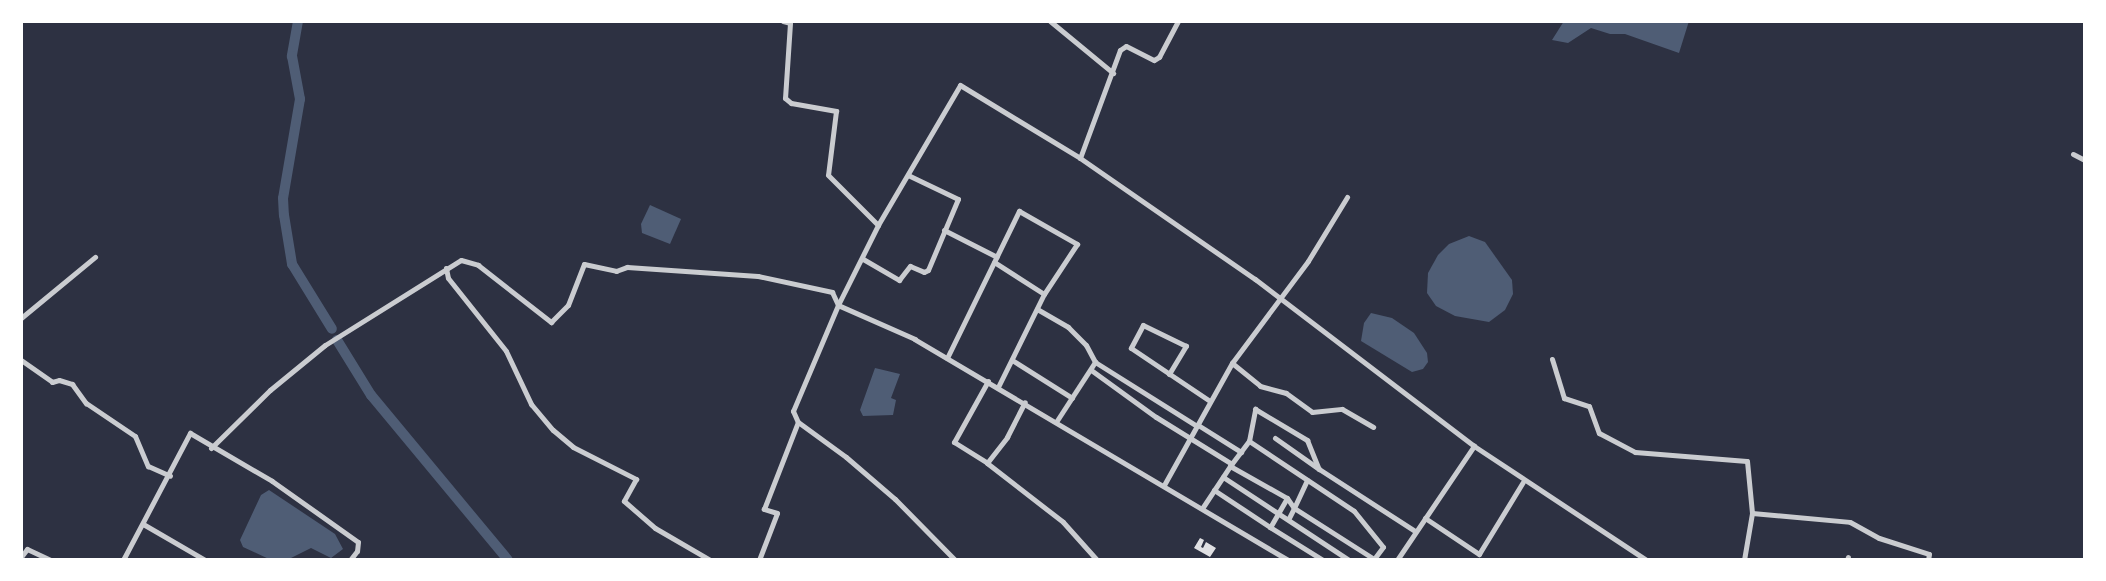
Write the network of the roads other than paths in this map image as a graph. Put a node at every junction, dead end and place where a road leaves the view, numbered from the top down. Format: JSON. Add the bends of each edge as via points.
{"nodes":[{"id":1,"x":783,"y":21,"type":"edge"},
{"id":2,"x":1050,"y":21,"type":"edge"},
{"id":3,"x":1178,"y":21,"type":"edge"},
{"id":4,"x":1113,"y":73,"type":"junction"},
{"id":5,"x":2073,"y":154,"type":"dead end"},
{"id":6,"x":1080,"y":158,"type":"junction"},
{"id":7,"x":2085,"y":160,"type":"edge"},
{"id":8,"x":908,"y":175,"type":"junction"},
{"id":9,"x":1347,"y":197,"type":"dead end"},
{"id":10,"x":878,"y":225,"type":"junction"},
{"id":11,"x":944,"y":230,"type":"junction"},
{"id":12,"x":95,"y":257,"type":"dead end"},
{"id":13,"x":863,"y":259,"type":"junction"},
{"id":14,"x":996,"y":259,"type":"junction"},
{"id":15,"x":446,"y":268,"type":"junction"},
{"id":16,"x":1044,"y":294,"type":"junction"},
{"id":17,"x":1281,"y":298,"type":"junction"},
{"id":18,"x":838,"y":305,"type":"junction"},
{"id":19,"x":1037,"y":309,"type":"junction"},
{"id":20,"x":21,"y":318,"type":"edge"},
{"id":21,"x":947,"y":358,"type":"junction"},
{"id":22,"x":1552,"y":359,"type":"dead end"},
{"id":23,"x":21,"y":360,"type":"edge"},
{"id":24,"x":1012,"y":360,"type":"junction"},
{"id":25,"x":1096,"y":362,"type":"junction"},
{"id":26,"x":1232,"y":363,"type":"junction"},
{"id":27,"x":1091,"y":370,"type":"junction"},
{"id":28,"x":1170,"y":374,"type":"junction"},
{"id":29,"x":988,"y":381,"type":"junction"},
{"id":30,"x":998,"y":387,"type":"junction"},
{"id":31,"x":1072,"y":398,"type":"junction"},
{"id":32,"x":1210,"y":401,"type":"junction"},
{"id":33,"x":1025,"y":402,"type":"junction"},
{"id":34,"x":798,"y":422,"type":"junction"},
{"id":35,"x":1056,"y":422,"type":"junction"},
{"id":36,"x":1197,"y":426,"type":"junction"},
{"id":37,"x":1373,"y":427,"type":"dead end"},
{"id":38,"x":1275,"y":438,"type":"dead end"},
{"id":39,"x":1190,"y":439,"type":"junction"},
{"id":40,"x":1250,"y":441,"type":"junction"},
{"id":41,"x":1474,"y":446,"type":"junction"},
{"id":42,"x":211,"y":448,"type":"junction"},
{"id":43,"x":1241,"y":452,"type":"junction"},
{"id":44,"x":987,"y":463,"type":"junction"},
{"id":45,"x":1231,"y":465,"type":"junction"},
{"id":46,"x":1319,"y":468,"type":"junction"},
{"id":47,"x":170,"y":476,"type":"junction"},
{"id":48,"x":1223,"y":477,"type":"junction"},
{"id":49,"x":1307,"y":480,"type":"junction"},
{"id":50,"x":1524,"y":482,"type":"junction"},
{"id":51,"x":1164,"y":485,"type":"junction"},
{"id":52,"x":1214,"y":490,"type":"junction"},
{"id":53,"x":1287,"y":498,"type":"junction"},
{"id":54,"x":1203,"y":507,"type":"junction"},
{"id":55,"x":1294,"y":508,"type":"junction"},
{"id":56,"x":1280,"y":512,"type":"junction"},
{"id":57,"x":1752,"y":513,"type":"junction"},
{"id":58,"x":1289,"y":518,"type":"junction"},
{"id":59,"x":1425,"y":518,"type":"junction"},
{"id":60,"x":143,"y":524,"type":"junction"},
{"id":61,"x":1270,"y":527,"type":"junction"},
{"id":62,"x":1415,"y":531,"type":"junction"},
{"id":63,"x":21,"y":557,"type":"edge"},
{"id":64,"x":1400,"y":559,"type":"edge"},
{"id":65,"x":51,"y":560,"type":"edge"},
{"id":66,"x":123,"y":560,"type":"edge"},
{"id":67,"x":205,"y":560,"type":"edge"},
{"id":68,"x":350,"y":560,"type":"edge"},
{"id":69,"x":710,"y":560,"type":"edge"},
{"id":70,"x":759,"y":560,"type":"edge"},
{"id":71,"x":955,"y":560,"type":"edge"},
{"id":72,"x":1097,"y":560,"type":"edge"},
{"id":73,"x":1288,"y":560,"type":"edge"},
{"id":74,"x":1323,"y":560,"type":"edge"},
{"id":75,"x":1349,"y":560,"type":"edge"},
{"id":76,"x":1374,"y":560,"type":"edge"},
{"id":77,"x":1646,"y":560,"type":"edge"},
{"id":78,"x":1744,"y":560,"type":"edge"},
{"id":79,"x":1928,"y":560,"type":"edge"}],
"edges":[{"from":1,"to":10,"type":"street","via":[[790,23],[785,98],[836,111],[828,175]]},
{"from":2,"to":4,"type":"street"},
{"from":3,"to":4,"type":"street","via":[[1159,57],[1154,60],[1126,46],[1120,50]]},
{"from":4,"to":6,"type":"street"},
{"from":5,"to":7,"type":"street"},
{"from":6,"to":8,"type":"street","via":[[960,85]]},
{"from":6,"to":17,"type":"street"},
{"from":8,"to":10,"type":"street"},
{"from":8,"to":11,"type":"street","via":[[957,198]]},
{"from":9,"to":17,"type":"street"},
{"from":10,"to":13,"type":"street"},
{"from":11,"to":13,"type":"street","via":[[926,272],[910,266],[899,280]]},
{"from":11,"to":14,"type":"street"},
{"from":12,"to":20,"type":"street"},
{"from":13,"to":18,"type":"street"},
{"from":14,"to":16,"type":"street"},
{"from":14,"to":16,"type":"street","via":[[1020,211],[1077,244]]},
{"from":14,"to":21,"type":"street"},
{"from":15,"to":18,"type":"street","via":[[461,260],[478,265],[551,322],[568,305],[584,264],[616,271],[627,267],[758,276],[832,292]]},
{"from":15,"to":42,"type":"street","via":[[326,345],[270,390]]},
{"from":15,"to":69,"type":"street","via":[[448,278],[506,351],[531,404],[552,430],[573,447],[636,478],[624,501],[655,528]]},
{"from":16,"to":19,"type":"street"},
{"from":17,"to":26,"type":"street"},
{"from":17,"to":41,"type":"street"},
{"from":18,"to":21,"type":"street"},
{"from":18,"to":34,"type":"street","via":[[793,411]]},
{"from":19,"to":24,"type":"street"},
{"from":19,"to":25,"type":"street","via":[[1068,327]]},
{"from":21,"to":29,"type":"street"},
{"from":22,"to":57,"type":"street","via":[[1564,398],[1589,406],[1599,433],[1635,452],[1747,461]]},
{"from":23,"to":47,"type":"street","via":[[52,382],[72,384],[86,403],[135,436],[148,467]]},
{"from":24,"to":30,"type":"street"},
{"from":24,"to":31,"type":"street"},
{"from":25,"to":27,"type":"street"},
{"from":25,"to":36,"type":"street"},
{"from":26,"to":32,"type":"street"},
{"from":26,"to":37,"type":"street","via":[[1260,386],[1286,393],[1312,412],[1342,409]]},
{"from":27,"to":31,"type":"street"},
{"from":27,"to":39,"type":"street"},
{"from":28,"to":28,"type":"street","via":[[1131,348],[1143,325],[1186,346]]},
{"from":28,"to":32,"type":"street"},
{"from":29,"to":30,"type":"street"},
{"from":29,"to":44,"type":"street","via":[[954,443]]},
{"from":30,"to":33,"type":"street"},
{"from":31,"to":35,"type":"street"},
{"from":32,"to":36,"type":"street"},
{"from":33,"to":35,"type":"street"},
{"from":33,"to":44,"type":"street"},
{"from":34,"to":70,"type":"street","via":[[764,509],[778,513]]},
{"from":34,"to":71,"type":"street","via":[[876,482]]},
{"from":35,"to":51,"type":"street"},
{"from":36,"to":39,"type":"street"},
{"from":36,"to":43,"type":"street"},
{"from":38,"to":46,"type":"street"},
{"from":39,"to":45,"type":"street"},
{"from":39,"to":51,"type":"street"},
{"from":40,"to":43,"type":"street"},
{"from":40,"to":46,"type":"street","via":[[1255,409],[1307,440]]},
{"from":40,"to":49,"type":"street"},
{"from":41,"to":50,"type":"street"},
{"from":41,"to":59,"type":"street"},
{"from":42,"to":47,"type":"street","via":[[190,433]]},
{"from":42,"to":68,"type":"street","via":[[272,481],[358,542]]},
{"from":43,"to":45,"type":"street"},
{"from":44,"to":72,"type":"street","via":[[1063,522]]},
{"from":45,"to":48,"type":"street"},
{"from":45,"to":53,"type":"street"},
{"from":46,"to":62,"type":"street"},
{"from":47,"to":60,"type":"street"},
{"from":48,"to":52,"type":"street"},
{"from":48,"to":56,"type":"street"},
{"from":49,"to":55,"type":"street"},
{"from":49,"to":76,"type":"street","via":[[1354,511],[1383,547]]},
{"from":50,"to":59,"type":"street","via":[[1479,554]]},
{"from":50,"to":77,"type":"street"},
{"from":51,"to":54,"type":"street"},
{"from":52,"to":54,"type":"street"},
{"from":52,"to":61,"type":"street"},
{"from":53,"to":55,"type":"street"},
{"from":53,"to":56,"type":"street"},
{"from":54,"to":73,"type":"street"},
{"from":55,"to":58,"type":"street"},
{"from":55,"to":76,"type":"street"},
{"from":56,"to":58,"type":"street"},
{"from":56,"to":61,"type":"street"},
{"from":57,"to":78,"type":"street"},
{"from":57,"to":79,"type":"street","via":[[1850,522],[1879,538],[1929,554]]},
{"from":58,"to":75,"type":"street"},
{"from":59,"to":62,"type":"street"},
{"from":60,"to":66,"type":"street"},
{"from":60,"to":67,"type":"street"},
{"from":61,"to":74,"type":"street"},
{"from":62,"to":64,"type":"street"},
{"from":63,"to":65,"type":"street","via":[[27,550]]}]}
